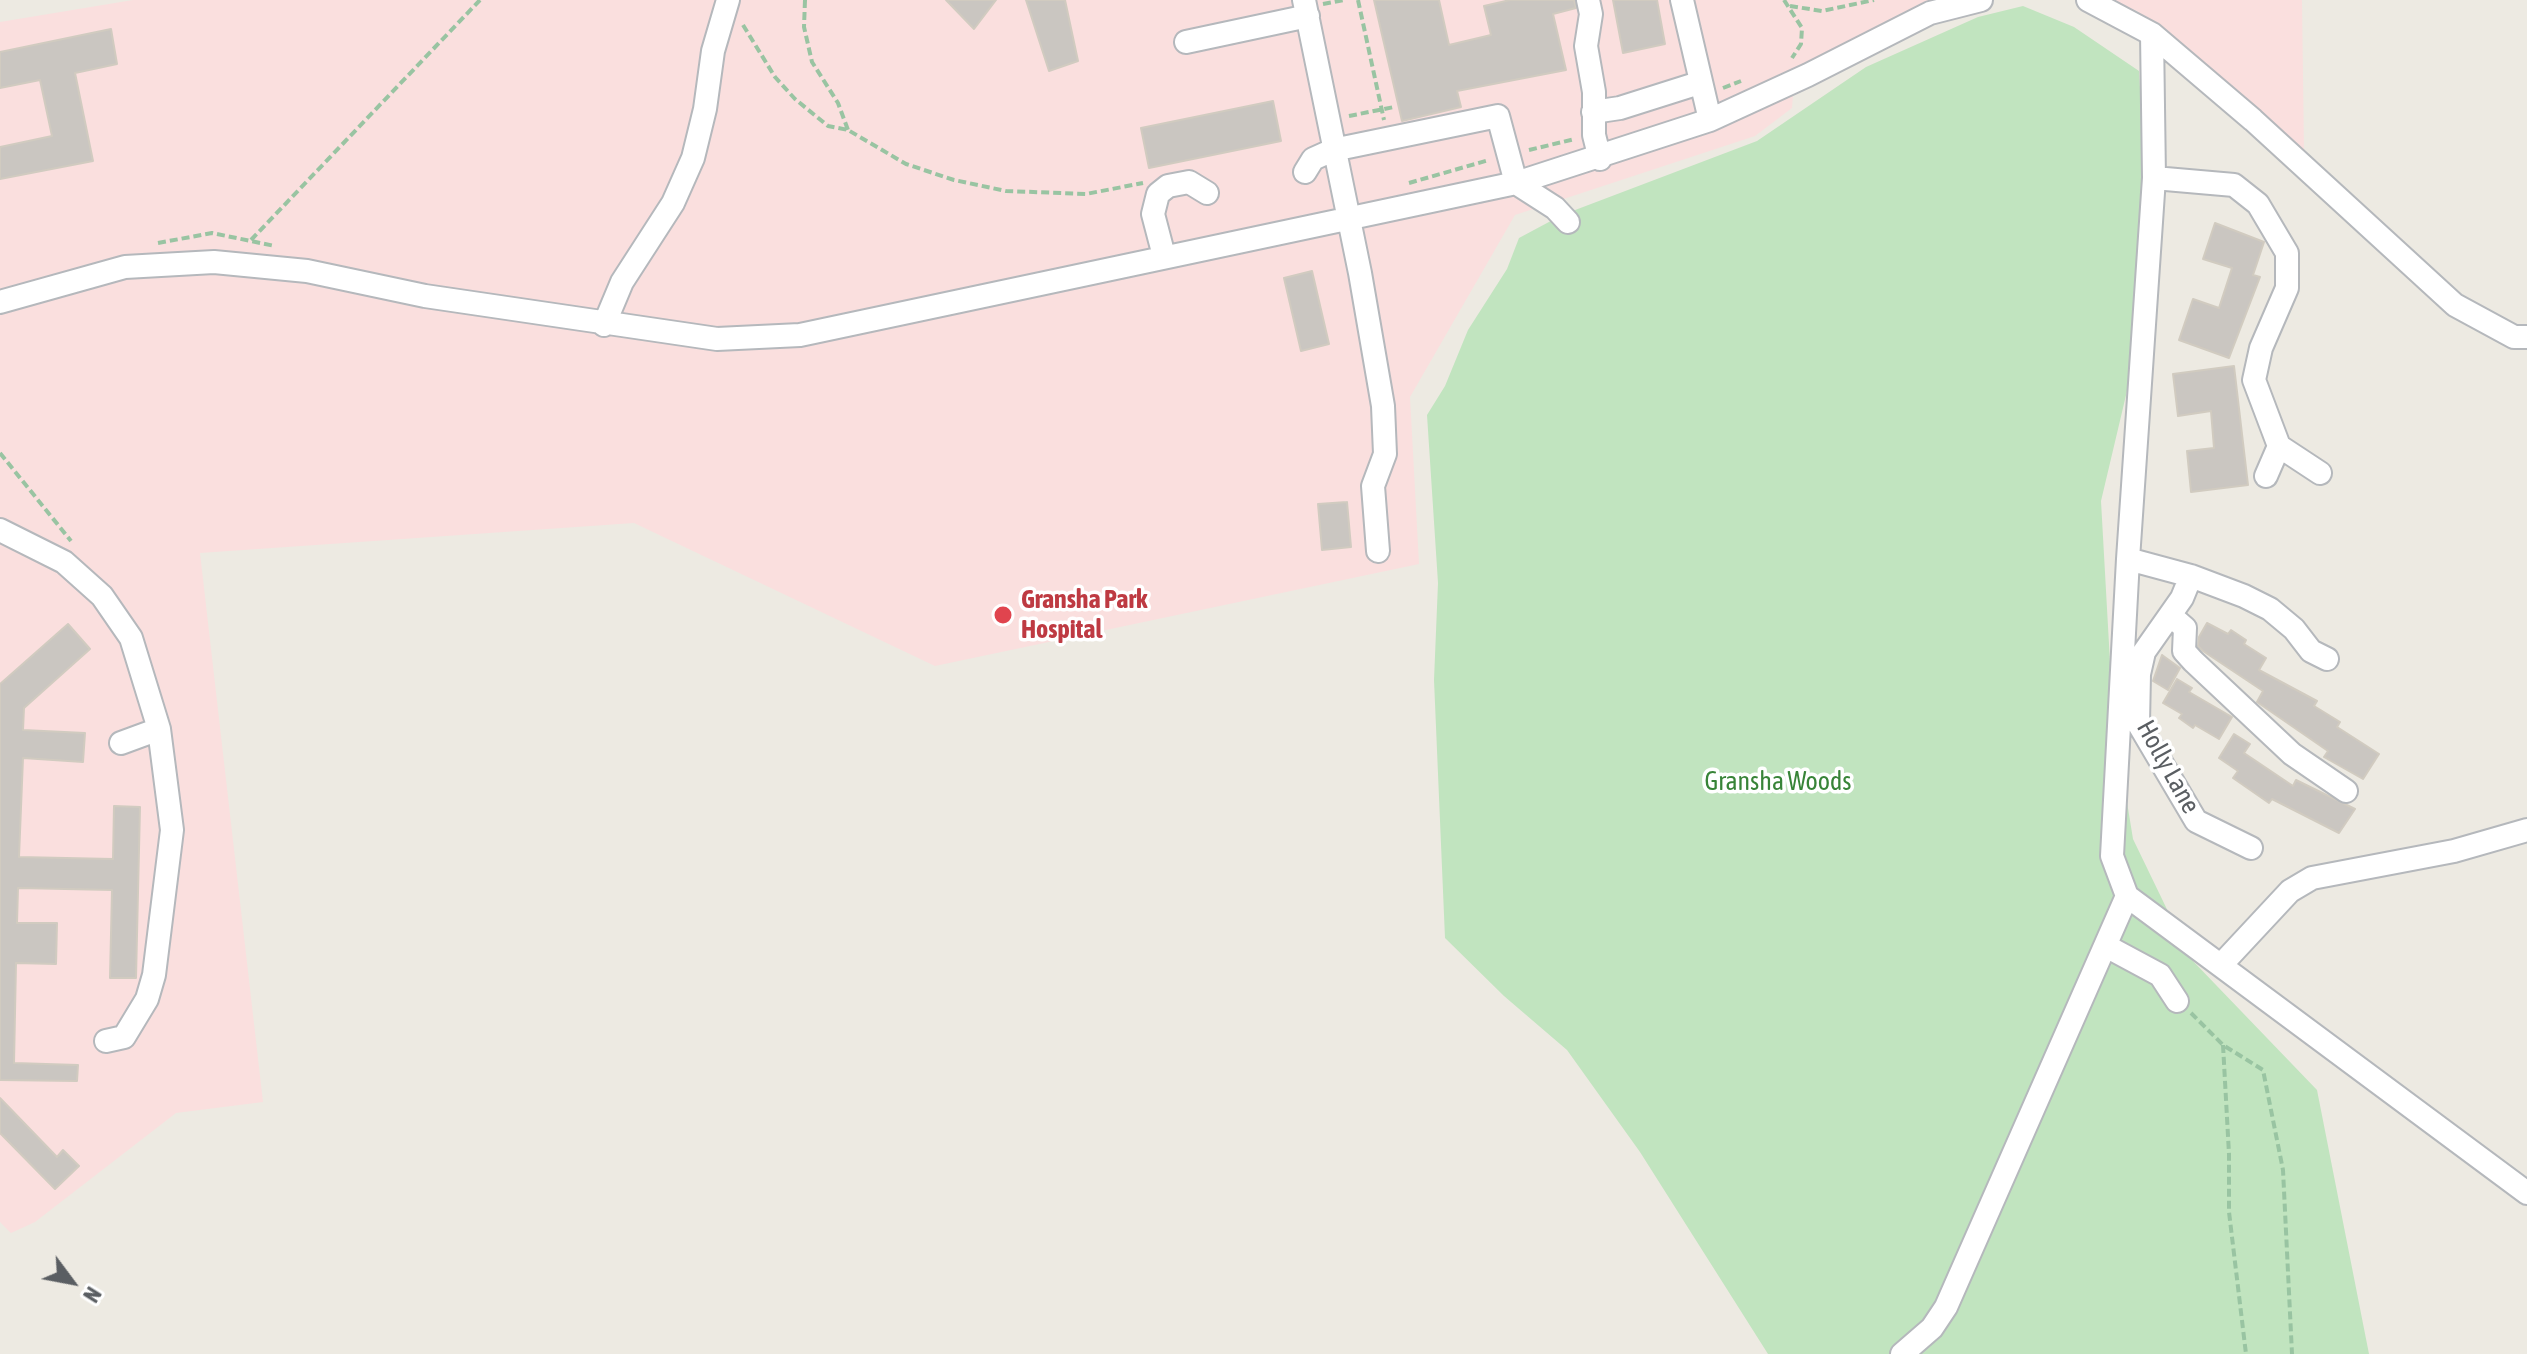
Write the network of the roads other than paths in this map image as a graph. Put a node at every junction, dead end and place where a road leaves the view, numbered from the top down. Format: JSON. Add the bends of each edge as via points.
{"nodes":[{"id":1,"x":1588,"y":0,"type":"edge"},
{"id":2,"x":1682,"y":0,"type":"edge"},
{"id":3,"x":1981,"y":0,"type":"edge"},
{"id":4,"x":728,"y":1,"type":"edge"},
{"id":5,"x":2102,"y":3,"type":"edge"},
{"id":6,"x":1928,"y":6,"type":"edge"},
{"id":7,"x":1306,"y":8,"type":"edge"},
{"id":8,"x":2152,"y":34,"type":"junction"},
{"id":9,"x":1186,"y":42,"type":"dead end"},
{"id":10,"x":1699,"y":83,"type":"junction"},
{"id":11,"x":1593,"y":112,"type":"junction"},
{"id":12,"x":1710,"y":120,"type":"junction"},
{"id":13,"x":1333,"y":150,"type":"junction"},
{"id":14,"x":1600,"y":159,"type":"junction"},
{"id":15,"x":1305,"y":172,"type":"dead end"},
{"id":16,"x":2154,"y":178,"type":"junction"},
{"id":17,"x":1516,"y":183,"type":"junction"},
{"id":18,"x":1207,"y":193,"type":"dead end"},
{"id":19,"x":1348,"y":218,"type":"junction"},
{"id":20,"x":1568,"y":222,"type":"dead end"},
{"id":21,"x":1164,"y":256,"type":"junction"},
{"id":22,"x":0,"y":302,"type":"edge"},
{"id":23,"x":604,"y":325,"type":"junction"},
{"id":24,"x":2527,"y":337,"type":"edge"},
{"id":25,"x":2279,"y":446,"type":"junction"},
{"id":26,"x":2320,"y":473,"type":"dead end"},
{"id":27,"x":2266,"y":476,"type":"dead end"},
{"id":28,"x":0,"y":530,"type":"edge"},
{"id":29,"x":1378,"y":551,"type":"dead end"},
{"id":30,"x":2128,"y":559,"type":"junction"},
{"id":31,"x":2191,"y":576,"type":"junction"},
{"id":32,"x":2170,"y":615,"type":"junction"},
{"id":33,"x":2327,"y":659,"type":"dead end"},
{"id":34,"x":159,"y":729,"type":"junction"},
{"id":35,"x":121,"y":743,"type":"dead end"},
{"id":36,"x":2346,"y":791,"type":"dead end"},
{"id":37,"x":2527,"y":830,"type":"edge"},
{"id":38,"x":2251,"y":848,"type":"dead end"},
{"id":39,"x":2127,"y":896,"type":"junction"},
{"id":40,"x":2106,"y":946,"type":"junction"},
{"id":41,"x":2221,"y":965,"type":"junction"},
{"id":42,"x":2177,"y":1001,"type":"road end"},
{"id":43,"x":106,"y":1041,"type":"dead end"},
{"id":44,"x":2527,"y":1193,"type":"edge"},
{"id":45,"x":1902,"y":1354,"type":"edge"}],
"edges":[{"from":1,"to":11,"type":"street","via":[[1586,46]]},
{"from":2,"to":10,"type":"street"},
{"from":3,"to":6,"type":"street"},
{"from":4,"to":23,"type":"street","via":[[693,158],[673,203],[622,282]]},
{"from":5,"to":8,"type":"street"},
{"from":6,"to":12,"type":"street","via":[[1808,75]]},
{"from":7,"to":9,"type":"street"},
{"from":7,"to":13,"type":"street"},
{"from":8,"to":16,"type":"street"},
{"from":8,"to":24,"type":"street","via":[[2455,305],[2514,337]]},
{"from":10,"to":11,"type":"street"},
{"from":10,"to":12,"type":"street"},
{"from":11,"to":14,"type":"street"},
{"from":12,"to":14,"type":"street"},
{"from":13,"to":15,"type":"street","via":[[1313,159]]},
{"from":13,"to":17,"type":"street","via":[[1498,116]]},
{"from":13,"to":19,"type":"street"},
{"from":14,"to":17,"type":"street"},
{"from":16,"to":25,"type":"street","via":[[2234,185],[2258,204],[2287,253],[2287,288],[2261,348],[2254,380]]},
{"from":16,"to":30,"type":"street"},
{"from":17,"to":19,"type":"street"},
{"from":17,"to":20,"type":"street"},
{"from":18,"to":21,"type":"street","via":[[1189,182],[1158,194],[1153,214]]},
{"from":19,"to":21,"type":"street"},
{"from":19,"to":29,"type":"street","via":[[1383,406],[1385,454],[1373,486]]},
{"from":21,"to":23,"type":"street","via":[[800,335],[717,339]]},
{"from":22,"to":23,"type":"street","via":[[125,267],[214,262],[307,271]]},
{"from":25,"to":26,"type":"street"},
{"from":25,"to":27,"type":"street"},
{"from":28,"to":34,"type":"street","via":[[64,562],[102,596],[131,638]]},
{"from":30,"to":31,"type":"street"},
{"from":30,"to":39,"type":"street","via":[[2112,856]]},
{"from":31,"to":32,"type":"street","name":"Holly Lane"},
{"from":31,"to":33,"type":"street","via":[[2270,609],[2311,651]]},
{"from":32,"to":36,"type":"street","via":[[2185,628],[2184,651],[2193,661],[2292,754]]},
{"from":32,"to":38,"type":"street","name":"Holly Lane","via":[[2144,652],[2138,723],[2196,821]]},
{"from":34,"to":35,"type":"street"},
{"from":34,"to":43,"type":"street","via":[[172,830],[154,975],[147,999],[124,1037]]},
{"from":37,"to":41,"type":"street","via":[[2454,851],[2312,878],[2290,891]]},
{"from":39,"to":40,"type":"street"},
{"from":39,"to":41,"type":"street"},
{"from":40,"to":42,"type":"street","via":[[2160,975]]},
{"from":40,"to":45,"type":"street","via":[[1946,1307],[1932,1328]]},
{"from":41,"to":44,"type":"street"}]}
